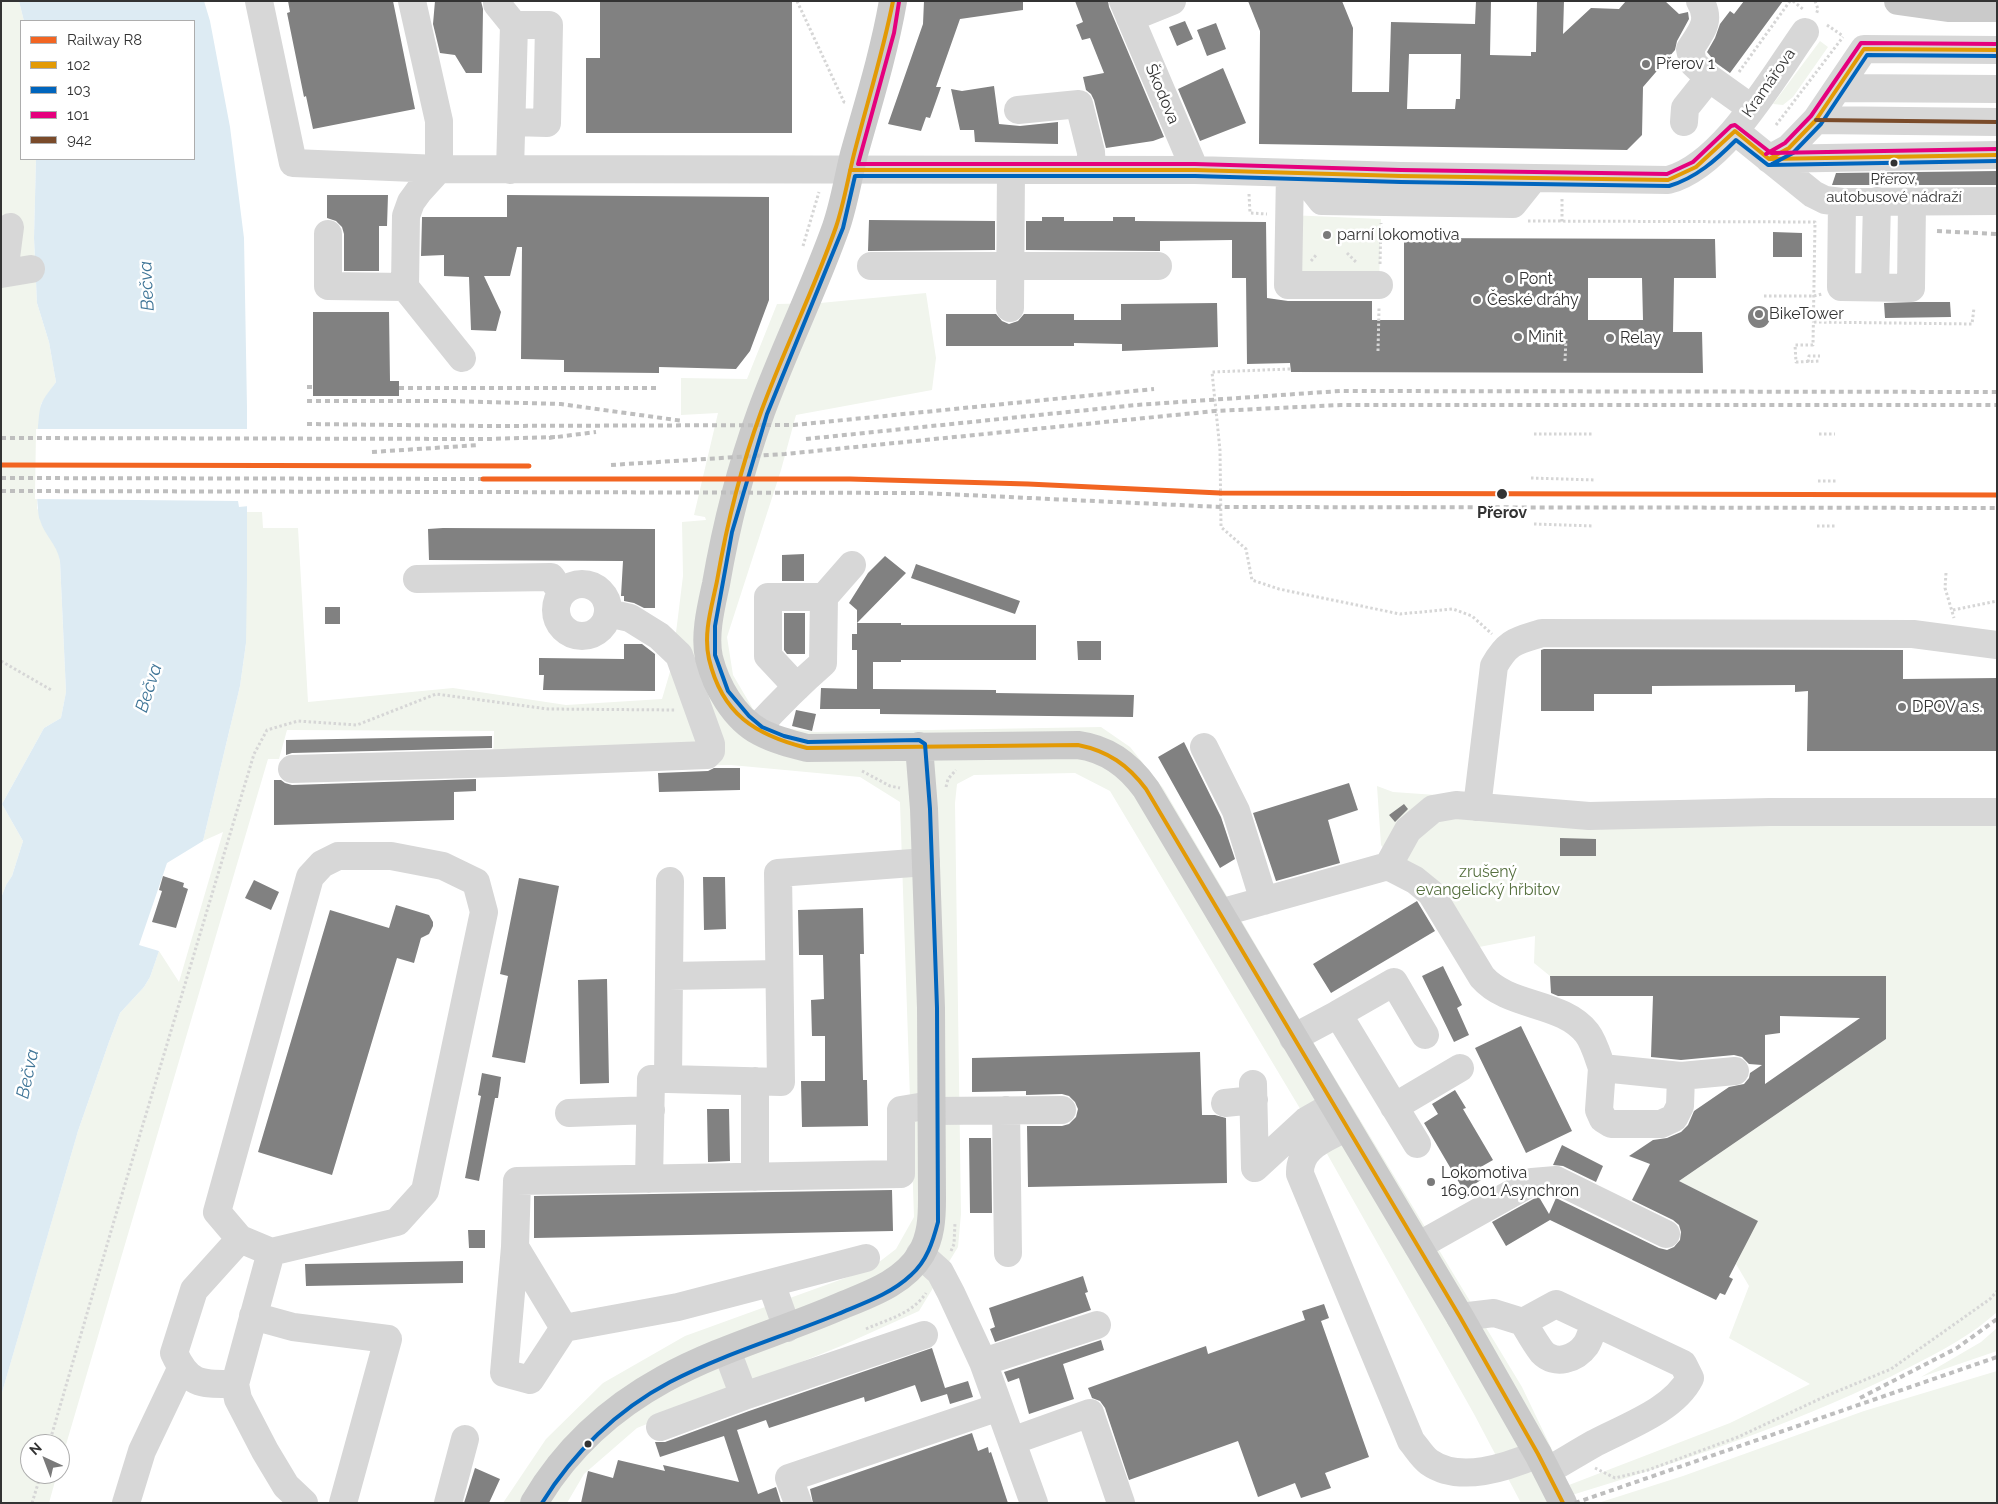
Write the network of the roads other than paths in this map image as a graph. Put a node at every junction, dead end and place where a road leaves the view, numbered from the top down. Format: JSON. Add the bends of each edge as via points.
{"nodes":[{"id":1,"x":259,"y":1,"type":"edge"},
{"id":2,"x":412,"y":1,"type":"edge"},
{"id":3,"x":893,"y":1,"type":"edge"},
{"id":4,"x":1172,"y":1,"type":"edge"},
{"id":5,"x":1700,"y":1,"type":"edge"},
{"id":6,"x":1898,"y":1,"type":"edge"},
{"id":7,"x":1997,"y":8,"type":"edge"},
{"id":8,"x":1126,"y":10,"type":"edge"},
{"id":9,"x":506,"y":14,"type":"edge"},
{"id":10,"x":1815,"y":28,"type":"road end"},
{"id":11,"x":1997,"y":50,"type":"edge"},
{"id":12,"x":1717,"y":84,"type":"junction"},
{"id":13,"x":1838,"y":88,"type":"junction"},
{"id":14,"x":1997,"y":89,"type":"edge"},
{"id":15,"x":1751,"y":108,"type":"junction"},
{"id":16,"x":1018,"y":110,"type":"dead end"},
{"id":17,"x":1816,"y":120,"type":"junction"},
{"id":18,"x":1684,"y":122,"type":"dead end"},
{"id":19,"x":1997,"y":122,"type":"edge"},
{"id":20,"x":1736,"y":131,"type":"junction"},
{"id":21,"x":1997,"y":155,"type":"edge"},
{"id":22,"x":1769,"y":159,"type":"junction"},
{"id":23,"x":439,"y":169,"type":"junction"},
{"id":24,"x":510,"y":170,"type":"junction"},
{"id":25,"x":850,"y":170,"type":"junction"},
{"id":26,"x":1011,"y":170,"type":"junction"},
{"id":27,"x":1092,"y":170,"type":"junction"},
{"id":28,"x":1195,"y":170,"type":"junction"},
{"id":29,"x":1295,"y":173,"type":"junction"},
{"id":30,"x":1997,"y":201,"type":"edge"},
{"id":31,"x":1842,"y":202,"type":"junction"},
{"id":32,"x":1877,"y":202,"type":"junction"},
{"id":33,"x":1912,"y":202,"type":"junction"},
{"id":34,"x":10,"y":227,"type":"dead end"},
{"id":35,"x":328,"y":234,"type":"dead end"},
{"id":36,"x":1011,"y":265,"type":"junction"},
{"id":37,"x":871,"y":266,"type":"dead end"},
{"id":38,"x":1158,"y":266,"type":"dead end"},
{"id":39,"x":31,"y":269,"type":"dead end"},
{"id":40,"x":3,"y":273,"type":"edge"},
{"id":41,"x":1379,"y":285,"type":"dead end"},
{"id":42,"x":405,"y":287,"type":"junction"},
{"id":43,"x":1875,"y":287,"type":"junction"},
{"id":44,"x":1010,"y":308,"type":"dead end"},
{"id":45,"x":462,"y":358,"type":"dead end"},
{"id":46,"x":852,"y":564,"type":"dead end"},
{"id":47,"x":417,"y":579,"type":"dead end"},
{"id":48,"x":562,"y":593,"type":"junction"},
{"id":49,"x":824,"y":597,"type":"junction"},
{"id":50,"x":608,"y":613,"type":"junction"},
{"id":51,"x":1997,"y":645,"type":"edge"},
{"id":52,"x":797,"y":687,"type":"junction"},
{"id":53,"x":727,"y":698,"type":"junction"},
{"id":54,"x":700,"y":713,"type":"junction"},
{"id":55,"x":756,"y":729,"type":"junction"},
{"id":56,"x":919,"y":746,"type":"junction"},
{"id":57,"x":1204,"y":747,"type":"dead end"},
{"id":58,"x":292,"y":769,"type":"dead end"},
{"id":59,"x":1477,"y":807,"type":"junction"},
{"id":60,"x":1997,"y":812,"type":"edge"},
{"id":61,"x":926,"y":862,"type":"junction"},
{"id":62,"x":1388,"y":866,"type":"junction"},
{"id":63,"x":670,"y":881,"type":"dead end"},
{"id":64,"x":1264,"y":902,"type":"junction"},
{"id":65,"x":1220,"y":913,"type":"junction"},
{"id":66,"x":779,"y":974,"type":"junction"},
{"id":67,"x":669,"y":976,"type":"junction"},
{"id":68,"x":1338,"y":1014,"type":"junction"},
{"id":69,"x":1425,"y":1035,"type":"dead end"},
{"id":70,"x":1293,"y":1038,"type":"junction"},
{"id":71,"x":1460,"y":1068,"type":"dead end"},
{"id":72,"x":1602,"y":1068,"type":"junction"},
{"id":73,"x":1735,"y":1070,"type":"dead end"},
{"id":74,"x":1681,"y":1076,"type":"junction"},
{"id":75,"x":668,"y":1079,"type":"junction"},
{"id":76,"x":754,"y":1081,"type":"junction"},
{"id":77,"x":1225,"y":1103,"type":"dead end"},
{"id":78,"x":1394,"y":1107,"type":"junction"},
{"id":79,"x":931,"y":1108,"type":"junction"},
{"id":80,"x":651,"y":1110,"type":"junction"},
{"id":81,"x":1062,"y":1110,"type":"dead end"},
{"id":82,"x":569,"y":1113,"type":"dead end"},
{"id":83,"x":1340,"y":1116,"type":"junction"},
{"id":84,"x":990,"y":1118,"type":"junction"},
{"id":85,"x":1417,"y":1144,"type":"dead end"},
{"id":86,"x":756,"y":1177,"type":"junction"},
{"id":87,"x":649,"y":1179,"type":"junction"},
{"id":88,"x":1666,"y":1234,"type":"dead end"},
{"id":89,"x":240,"y":1238,"type":"junction"},
{"id":90,"x":1418,"y":1246,"type":"junction"},
{"id":91,"x":514,"y":1247,"type":"junction"},
{"id":92,"x":271,"y":1252,"type":"junction"},
{"id":93,"x":1008,"y":1253,"type":"dead end"},
{"id":94,"x":920,"y":1254,"type":"junction"},
{"id":95,"x":866,"y":1258,"type":"dead end"},
{"id":96,"x":771,"y":1283,"type":"junction"},
{"id":97,"x":253,"y":1316,"type":"junction"},
{"id":98,"x":1460,"y":1317,"type":"junction"},
{"id":99,"x":1522,"y":1322,"type":"junction"},
{"id":100,"x":1595,"y":1323,"type":"junction"},
{"id":101,"x":1097,"y":1325,"type":"dead end"},
{"id":102,"x":564,"y":1328,"type":"junction"},
{"id":103,"x":787,"y":1328,"type":"junction"},
{"id":104,"x":924,"y":1335,"type":"dead end"},
{"id":105,"x":727,"y":1351,"type":"junction"},
{"id":106,"x":983,"y":1362,"type":"junction"},
{"id":107,"x":181,"y":1369,"type":"junction"},
{"id":108,"x":235,"y":1384,"type":"junction"},
{"id":109,"x":744,"y":1396,"type":"junction"},
{"id":110,"x":999,"y":1407,"type":"junction"},
{"id":111,"x":660,"y":1427,"type":"dead end"},
{"id":112,"x":465,"y":1440,"type":"dead end"},
{"id":113,"x":1012,"y":1441,"type":"junction"},
{"id":114,"x":1543,"y":1463,"type":"junction"},
{"id":115,"x":126,"y":1503,"type":"edge"},
{"id":116,"x":304,"y":1503,"type":"edge"},
{"id":117,"x":343,"y":1503,"type":"edge"},
{"id":118,"x":448,"y":1503,"type":"edge"},
{"id":119,"x":534,"y":1503,"type":"edge"},
{"id":120,"x":798,"y":1503,"type":"edge"},
{"id":121,"x":1034,"y":1503,"type":"edge"},
{"id":122,"x":1121,"y":1503,"type":"edge"},
{"id":123,"x":1563,"y":1503,"type":"edge"}],
"edges":[{"from":1,"to":23,"type":"street","via":[[293,163]]},
{"from":2,"to":23,"type":"street","via":[[439,121]]},
{"from":3,"to":25,"type":"main road","via":[[888,31]]},
{"from":4,"to":8,"type":"street","name":"Škodova"},
{"from":5,"to":12,"type":"street","via":[[1706,16],[1704,28],[1690,49],[1693,63]]},
{"from":6,"to":7,"type":"main road","via":[[1948,8]]},
{"from":8,"to":28,"type":"street","name":"Škodova"},
{"from":9,"to":24,"type":"street","via":[[549,25],[547,123],[512,122]]},
{"from":10,"to":15,"type":"street","name":"Kramářova"},
{"from":11,"to":13,"type":"street","via":[[1864,49]]},
{"from":12,"to":15,"type":"street"},
{"from":12,"to":18,"type":"street","via":[[1685,108]]},
{"from":13,"to":14,"type":"street"},
{"from":13,"to":17,"type":"street"},
{"from":15,"to":20,"type":"street","name":"Kramářova"},
{"from":16,"to":27,"type":"street","via":[[1079,104]]},
{"from":17,"to":19,"type":"street"},
{"from":17,"to":22,"type":"street","via":[[1789,148]]},
{"from":20,"to":22,"type":"street"},
{"from":20,"to":29,"type":"street","name":"Kramářova","via":[[1701,163],[1678,178],[1668,180]]},
{"from":21,"to":22,"type":"street"},
{"from":22,"to":31,"type":"street","via":[[1813,194],[1825,200]]},
{"from":23,"to":24,"type":"street"},
{"from":23,"to":42,"type":"street","via":[[411,202],[406,216]]},
{"from":24,"to":25,"type":"street"},
{"from":25,"to":26,"type":"street"},
{"from":25,"to":53,"type":"main road","via":[[837,226],[761,412],[726,530],[708,641],[715,676]]},
{"from":26,"to":27,"type":"street"},
{"from":26,"to":36,"type":"street"},
{"from":27,"to":28,"type":"street"},
{"from":28,"to":29,"type":"street"},
{"from":29,"to":41,"type":"street","via":[[1288,286]]},
{"from":30,"to":33,"type":"street"},
{"from":31,"to":32,"type":"street"},
{"from":31,"to":43,"type":"street","via":[[1841,287]]},
{"from":32,"to":33,"type":"street"},
{"from":32,"to":43,"type":"street"},
{"from":33,"to":43,"type":"street","via":[[1911,288]]},
{"from":34,"to":40,"type":"street"},
{"from":35,"to":42,"type":"street","via":[[328,286]]},
{"from":36,"to":37,"type":"street"},
{"from":36,"to":38,"type":"street"},
{"from":36,"to":44,"type":"street"},
{"from":39,"to":40,"type":"street"},
{"from":42,"to":45,"type":"street"},
{"from":46,"to":49,"type":"street"},
{"from":47,"to":48,"type":"street","via":[[551,577]]},
{"from":48,"to":50,"type":"street","via":[[573,585],[591,585],[604,596]]},
{"from":48,"to":50,"type":"street","via":[[555,613],[569,634],[586,637],[594,634],[606,622]]},
{"from":49,"to":52,"type":"street","via":[[823,663]]},
{"from":49,"to":52,"type":"street","via":[[768,597],[768,656]]},
{"from":50,"to":54,"type":"street","via":[[630,618],[658,636],[679,655]]},
{"from":51,"to":59,"type":"street","via":[[1913,634],[1542,634],[1516,641],[1502,652],[1494,666]]},
{"from":52,"to":55,"type":"street"},
{"from":53,"to":54,"type":"street"},
{"from":53,"to":55,"type":"main road"},
{"from":54,"to":58,"type":"street","via":[[711,744],[711,750],[703,756]]},
{"from":55,"to":56,"type":"main road","via":[[782,742],[807,748]]},
{"from":56,"to":61,"type":"main road"},
{"from":56,"to":65,"type":"main road","via":[[1078,745],[1109,754],[1132,771],[1146,789]]},
{"from":57,"to":64,"type":"street","via":[[1236,811]]},
{"from":59,"to":60,"type":"street","via":[[1589,816]]},
{"from":59,"to":62,"type":"street","via":[[1456,805],[1433,809],[1408,830]]},
{"from":61,"to":66,"type":"street","via":[[778,873]]},
{"from":61,"to":79,"type":"main road"},
{"from":62,"to":64,"type":"street"},
{"from":62,"to":72,"type":"street","via":[[1415,880],[1431,893],[1489,985],[1580,1024],[1589,1035]]},
{"from":63,"to":67,"type":"street"},
{"from":64,"to":65,"type":"street"},
{"from":65,"to":70,"type":"main road"},
{"from":66,"to":67,"type":"street"},
{"from":66,"to":76,"type":"street","via":[[781,1082]]},
{"from":67,"to":75,"type":"street"},
{"from":68,"to":69,"type":"street","via":[[1394,982]]},
{"from":68,"to":70,"type":"street"},
{"from":68,"to":78,"type":"street"},
{"from":70,"to":83,"type":"main road"},
{"from":71,"to":78,"type":"street"},
{"from":72,"to":74,"type":"street"},
{"from":72,"to":74,"type":"street","via":[[1599,1110],[1603,1119],[1611,1124],[1661,1124],[1674,1118],[1680,1106]]},
{"from":73,"to":74,"type":"street"},
{"from":75,"to":76,"type":"street"},
{"from":75,"to":80,"type":"street","via":[[651,1079]]},
{"from":76,"to":86,"type":"street"},
{"from":77,"to":83,"type":"street","via":[[1254,1092],[1255,1168],[1306,1121]]},
{"from":78,"to":85,"type":"street"},
{"from":79,"to":84,"type":"street"},
{"from":79,"to":86,"type":"street","via":[[901,1110],[901,1174]]},
{"from":79,"to":94,"type":"main road","via":[[932,1220]]},
{"from":80,"to":82,"type":"street"},
{"from":80,"to":87,"type":"street"},
{"from":81,"to":84,"type":"street"},
{"from":83,"to":90,"type":"main road"},
{"from":83,"to":114,"type":"street","via":[[1303,1156],[1300,1174],[1412,1441],[1428,1461],[1449,1470],[1470,1472]]},
{"from":84,"to":93,"type":"street"},
{"from":86,"to":87,"type":"street"},
{"from":87,"to":91,"type":"street","via":[[517,1181]]},
{"from":88,"to":90,"type":"street","via":[[1556,1180],[1532,1182]]},
{"from":89,"to":92,"type":"street"},
{"from":89,"to":92,"type":"street","via":[[216,1212],[310,877],[322,864],[338,856],[391,856],[443,866],[476,882],[484,912],[425,1191],[397,1222]]},
{"from":89,"to":107,"type":"street","via":[[194,1290],[174,1353]]},
{"from":90,"to":98,"type":"main road"},
{"from":91,"to":102,"type":"street"},
{"from":91,"to":102,"type":"street","via":[[504,1373],[530,1380]]},
{"from":92,"to":97,"type":"street"},
{"from":94,"to":103,"type":"main road","via":[[903,1275],[886,1286]]},
{"from":94,"to":106,"type":"street","via":[[940,1272]]},
{"from":95,"to":96,"type":"street"},
{"from":96,"to":102,"type":"street","via":[[678,1307]]},
{"from":96,"to":103,"type":"street"},
{"from":97,"to":108,"type":"street"},
{"from":97,"to":117,"type":"street","via":[[293,1327],[388,1339]]},
{"from":98,"to":99,"type":"street","via":[[1494,1314]]},
{"from":98,"to":114,"type":"main road"},
{"from":99,"to":100,"type":"street","via":[[1556,1304]]},
{"from":99,"to":100,"type":"street","via":[[1543,1352],[1562,1360],[1574,1356],[1586,1345]]},
{"from":100,"to":114,"type":"street","via":[[1682,1364],[1690,1378],[1684,1390],[1641,1421],[1572,1456]]},
{"from":101,"to":106,"type":"street"},
{"from":103,"to":105,"type":"main road"},
{"from":104,"to":109,"type":"street"},
{"from":105,"to":109,"type":"street"},
{"from":105,"to":119,"type":"main road","via":[[665,1378],[607,1417],[562,1462]]},
{"from":106,"to":110,"type":"street"},
{"from":107,"to":108,"type":"street","via":[[200,1384]]},
{"from":107,"to":115,"type":"street","via":[[142,1451]]},
{"from":108,"to":116,"type":"street","via":[[238,1399],[265,1451],[286,1486]]},
{"from":109,"to":111,"type":"street"},
{"from":110,"to":113,"type":"street"},
{"from":110,"to":120,"type":"street","via":[[789,1478]]},
{"from":112,"to":118,"type":"street"},
{"from":113,"to":121,"type":"street"},
{"from":113,"to":122,"type":"street","via":[[1090,1413]]},
{"from":114,"to":123,"type":"main road"}]}
